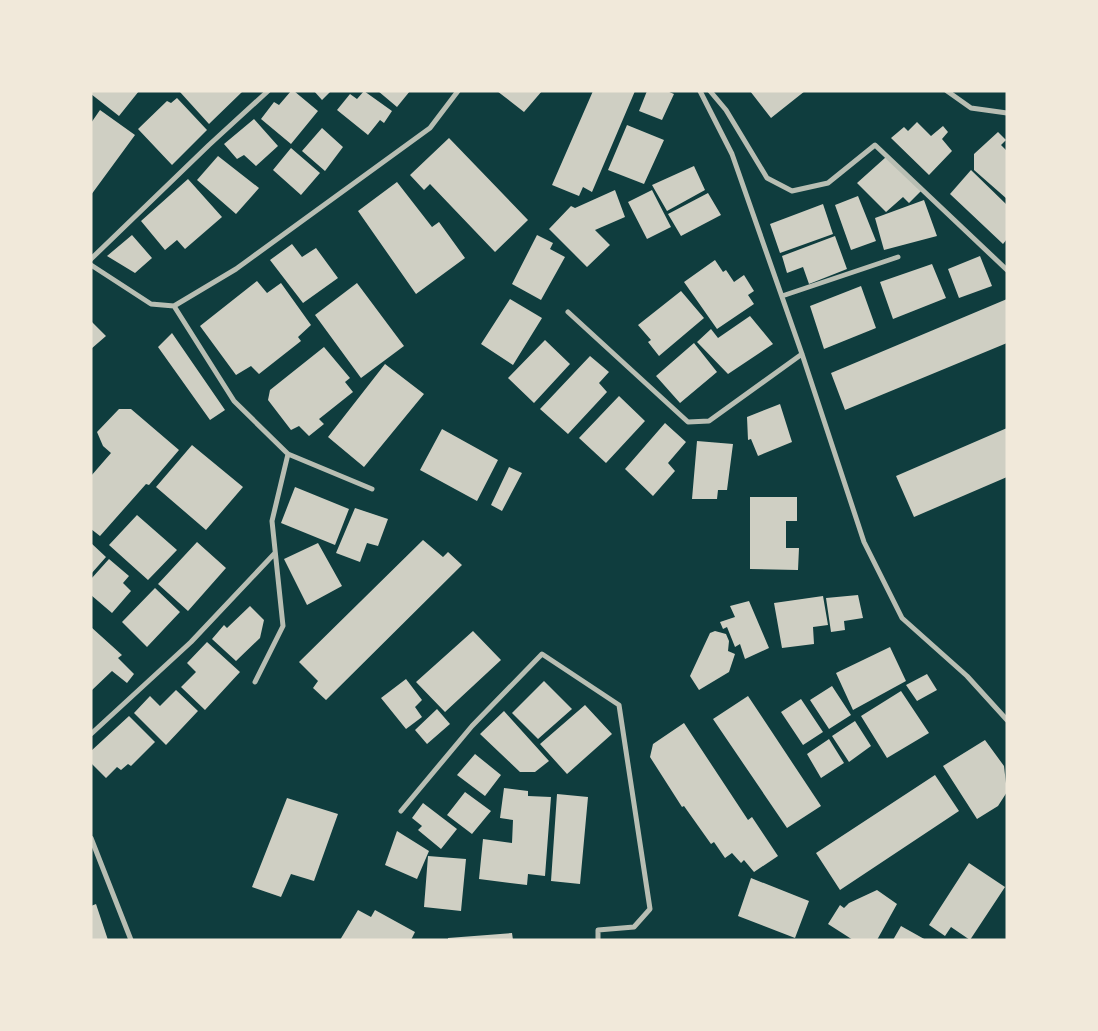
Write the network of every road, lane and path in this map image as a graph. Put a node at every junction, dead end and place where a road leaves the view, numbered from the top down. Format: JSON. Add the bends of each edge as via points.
{"nodes":[{"id":1,"x":268,"y":91,"type":"edge"},
{"id":2,"x":458,"y":91,"type":"edge"},
{"id":3,"x":700,"y":91,"type":"edge"},
{"id":4,"x":710,"y":91,"type":"edge"},
{"id":5,"x":947,"y":91,"type":"edge"},
{"id":6,"x":1007,"y":113,"type":"edge"},
{"id":7,"x":898,"y":257,"type":"dead end"},
{"id":8,"x":91,"y":259,"type":"edge"},
{"id":9,"x":91,"y":265,"type":"edge"},
{"id":10,"x":1007,"y":270,"type":"edge"},
{"id":11,"x":782,"y":296,"type":"junction"},
{"id":12,"x":174,"y":306,"type":"junction"},
{"id":13,"x":568,"y":312,"type":"dead end"},
{"id":14,"x":802,"y":354,"type":"junction"},
{"id":15,"x":288,"y":454,"type":"junction"},
{"id":16,"x":372,"y":489,"type":"dead end"},
{"id":17,"x":275,"y":553,"type":"junction"},
{"id":18,"x":255,"y":682,"type":"dead end"},
{"id":19,"x":1007,"y":720,"type":"edge"},
{"id":20,"x":91,"y":734,"type":"edge"},
{"id":21,"x":401,"y":811,"type":"dead end"},
{"id":22,"x":91,"y":838,"type":"edge"},
{"id":23,"x":131,"y":940,"type":"edge"},
{"id":24,"x":598,"y":940,"type":"edge"}],
"edges":[{"from":1,"to":8,"type":"street"},
{"from":2,"to":12,"type":"street","via":[[430,128],[236,269]]},
{"from":3,"to":11,"type":"street","via":[[732,154]]},
{"from":4,"to":10,"type":"street","via":[[726,110],[767,178],[792,191],[828,183],[875,144]]},
{"from":5,"to":6,"type":"street","via":[[971,108]]},
{"from":7,"to":11,"type":"street"},
{"from":9,"to":12,"type":"street","via":[[151,304]]},
{"from":11,"to":14,"type":"street"},
{"from":12,"to":15,"type":"street","via":[[234,401]]},
{"from":13,"to":14,"type":"street","via":[[688,422],[709,421]]},
{"from":14,"to":19,"type":"street","via":[[864,542],[902,618],[967,676]]},
{"from":15,"to":16,"type":"street"},
{"from":15,"to":17,"type":"street","via":[[272,521]]},
{"from":17,"to":18,"type":"street","via":[[283,626]]},
{"from":17,"to":20,"type":"street","via":[[191,642]]},
{"from":21,"to":24,"type":"street","via":[[472,726],[542,654],[619,706],[650,909],[634,928],[598,930]]},
{"from":22,"to":23,"type":"street"}]}
